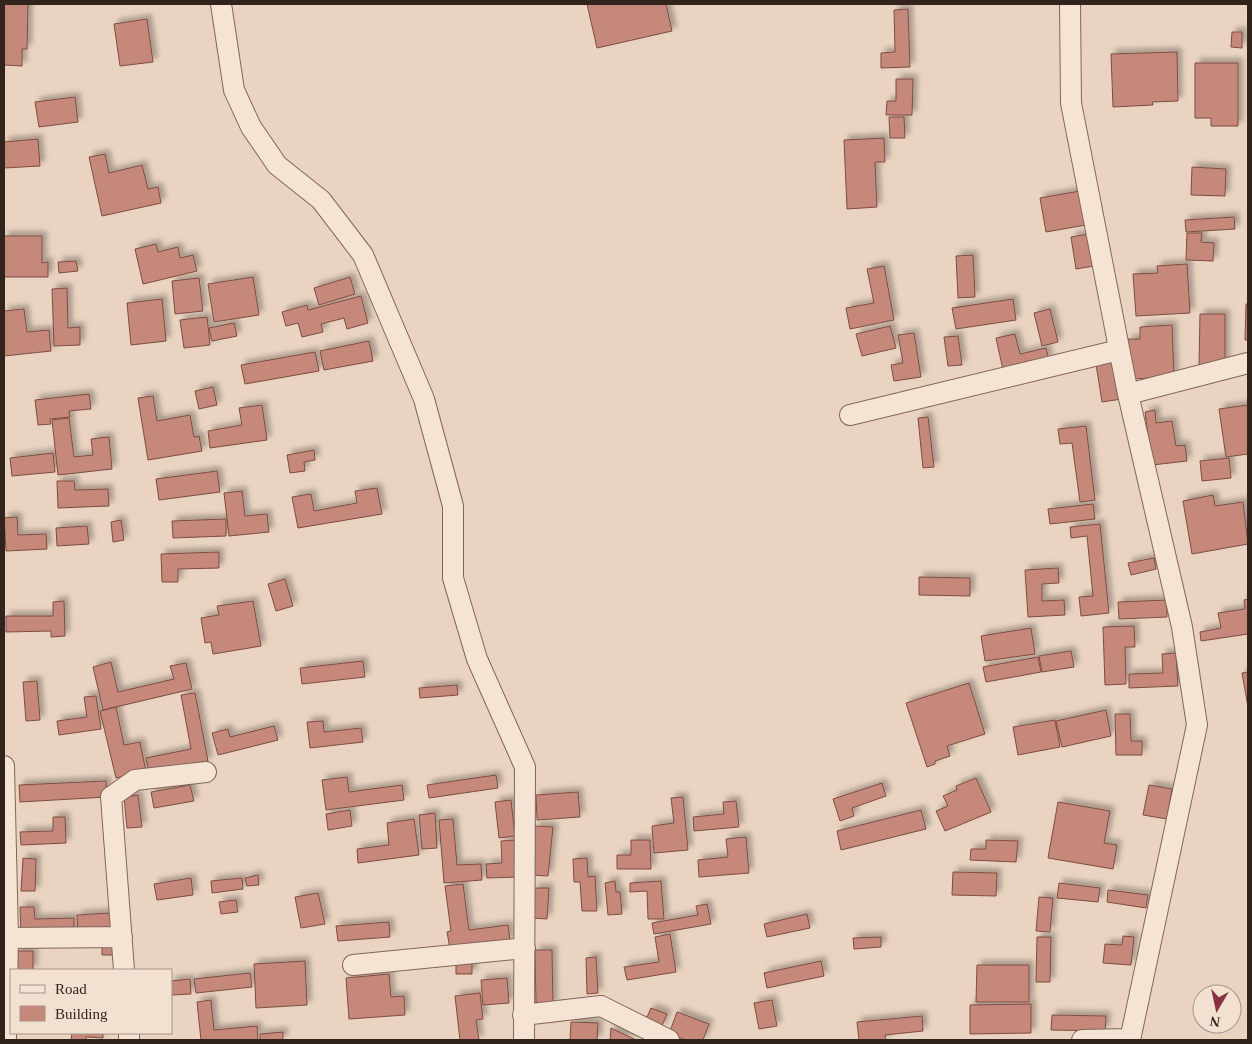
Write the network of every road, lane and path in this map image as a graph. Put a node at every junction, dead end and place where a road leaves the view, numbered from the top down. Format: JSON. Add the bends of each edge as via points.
{"nodes":[{"id":1,"x":221,"y":4,"type":"edge"},
{"id":2,"x":1070,"y":4,"type":"edge"},
{"id":3,"x":1119,"y":350,"type":"junction"},
{"id":4,"x":1248,"y":363,"type":"edge"},
{"id":5,"x":1128,"y":394,"type":"junction"},
{"id":6,"x":850,"y":414,"type":"dead end"},
{"id":7,"x":4,"y":766,"type":"edge"},
{"id":8,"x":206,"y":772,"type":"dead end"},
{"id":9,"x":122,"y":937,"type":"junction"},
{"id":10,"x":8,"y":938,"type":"junction"},
{"id":11,"x":526,"y":948,"type":"junction"},
{"id":12,"x":353,"y":965,"type":"dead end"},
{"id":13,"x":124,"y":969,"type":"edge"},
{"id":14,"x":523,"y":1015,"type":"junction"},
{"id":15,"x":1130,"y":1039,"type":"edge"},
{"id":16,"x":6,"y":1040,"type":"edge"},
{"id":17,"x":524,"y":1040,"type":"edge"},
{"id":18,"x":669,"y":1040,"type":"edge"},
{"id":19,"x":1082,"y":1040,"type":"edge"}],
"edges":[{"from":1,"to":11,"type":"street","via":[[234,90],[251,127],[277,165],[321,200],[363,255],[424,399],[453,506],[453,578],[477,659],[525,767]]},
{"from":2,"to":3,"type":"street","via":[[1071,103]]},
{"from":3,"to":5,"type":"street"},
{"from":3,"to":6,"type":"street"},
{"from":4,"to":5,"type":"street"},
{"from":5,"to":15,"type":"street","via":[[1182,627],[1197,725]]},
{"from":7,"to":10,"type":"street"},
{"from":8,"to":9,"type":"street","via":[[135,780],[111,797]]},
{"from":9,"to":10,"type":"street"},
{"from":9,"to":13,"type":"street"},
{"from":10,"to":16,"type":"street"},
{"from":11,"to":12,"type":"street"},
{"from":11,"to":14,"type":"street"},
{"from":14,"to":17,"type":"street"},
{"from":14,"to":18,"type":"street","via":[[601,1006]]},
{"from":15,"to":19,"type":"street"}]}
